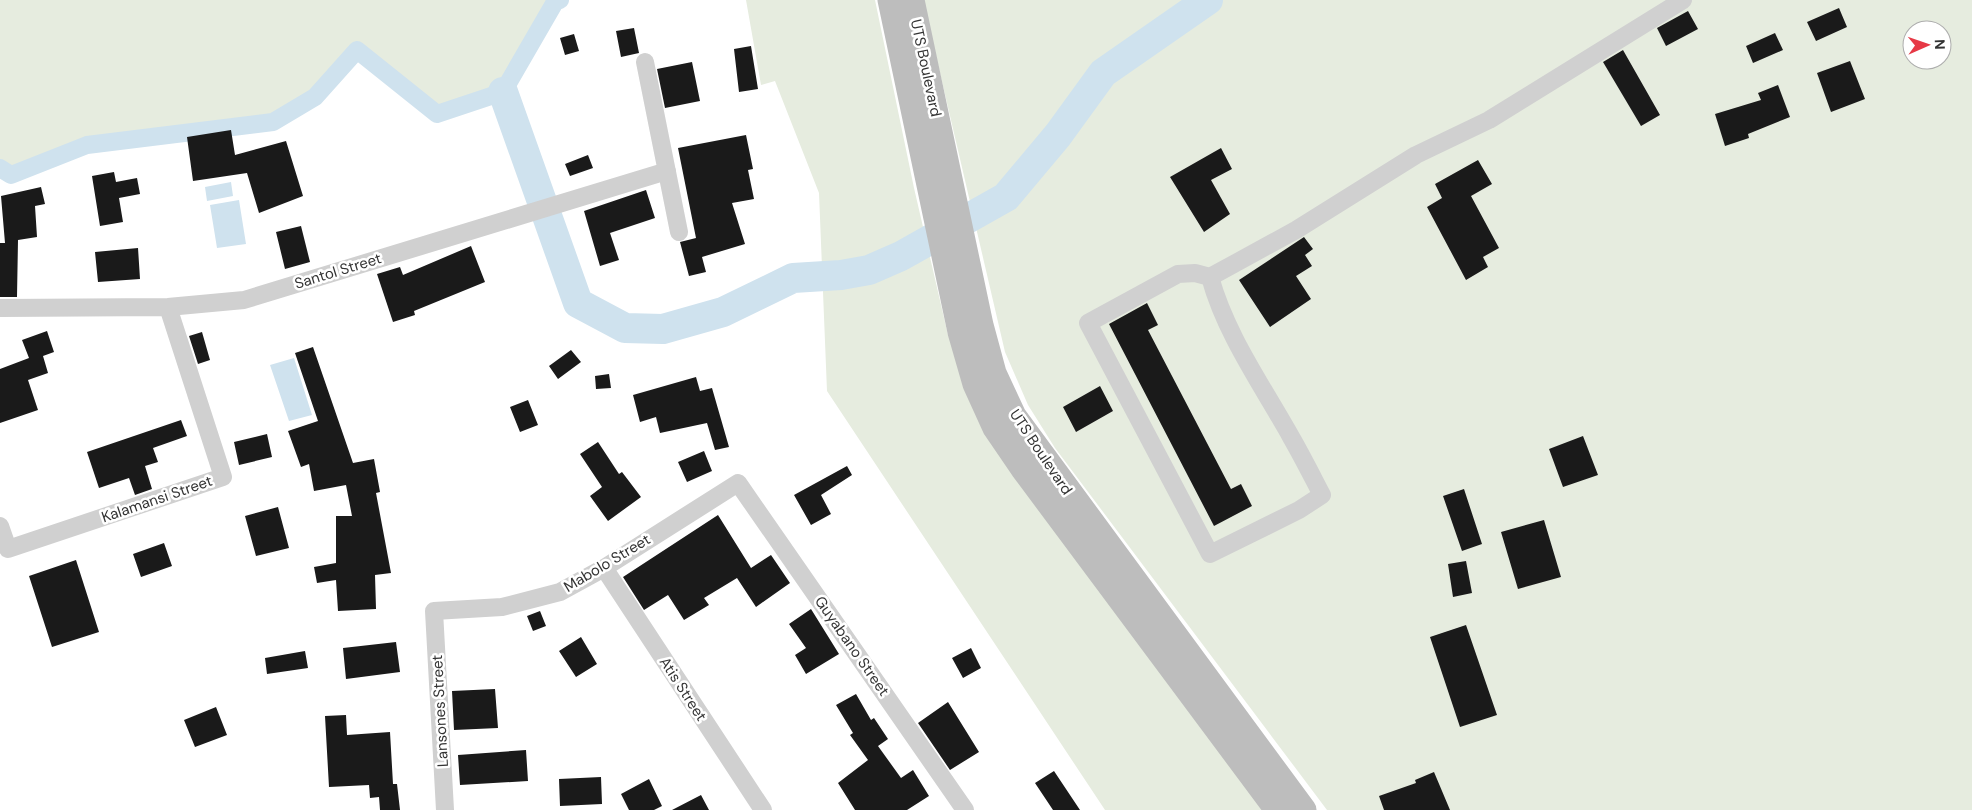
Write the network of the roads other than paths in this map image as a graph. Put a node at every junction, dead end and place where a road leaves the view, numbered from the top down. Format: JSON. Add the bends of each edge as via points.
{"nodes":[{"id":1,"x":890,"y":0,"type":"edge"},
{"id":2,"x":912,"y":0,"type":"edge"},
{"id":3,"x":1683,"y":0,"type":"edge"},
{"id":4,"x":645,"y":62,"type":"dead end"},
{"id":5,"x":667,"y":171,"type":"junction"},
{"id":6,"x":939,"y":182,"type":"junction"},
{"id":7,"x":679,"y":232,"type":"dead end"},
{"id":8,"x":955,"y":256,"type":"junction"},
{"id":9,"x":1210,"y":277,"type":"junction"},
{"id":10,"x":168,"y":307,"type":"junction"},
{"id":11,"x":0,"y":308,"type":"edge"},
{"id":12,"x":738,"y":483,"type":"joint"},
{"id":13,"x":0,"y":526,"type":"edge"},
{"id":14,"x":604,"y":568,"type":"junction"},
{"id":15,"x":434,"y":612,"type":"joint"},
{"id":16,"x":445,"y":810,"type":"edge"},
{"id":17,"x":763,"y":810,"type":"edge"},
{"id":18,"x":965,"y":810,"type":"edge"},
{"id":19,"x":1277,"y":810,"type":"edge"},
{"id":20,"x":1304,"y":810,"type":"edge"}],
"edges":[{"from":1,"to":6,"type":"main road","name":"UTS Boulevard"},
{"from":2,"to":6,"type":"main road","name":"UTS Boulevard"},
{"from":3,"to":9,"type":"street","via":[[1489,120],[1416,155],[1296,230]]},
{"from":4,"to":5,"type":"street"},
{"from":5,"to":7,"type":"street"},
{"from":5,"to":10,"type":"street","name":"Santol Street","via":[[244,300]]},
{"from":6,"to":8,"type":"main road","name":"UTS Boulevard"},
{"from":8,"to":19,"type":"main road","name":"UTS Boulevard","via":[[960,332],[975,384],[995,428]]},
{"from":8,"to":20,"type":"main road","name":"UTS Boulevard","via":[[994,372],[1014,416]]},
{"from":9,"to":9,"type":"street","via":[[1195,273],[1178,274],[1088,323],[1210,554],[1299,510],[1322,495],[1257,382],[1218,306]]},
{"from":10,"to":11,"type":"street","name":"Santol Street"},
{"from":10,"to":13,"type":"street","name":"Kalamansi Street","via":[[223,477],[8,549]]},
{"from":12,"to":14,"type":"street","name":"Mabolo Street"},
{"from":12,"to":18,"type":"street","name":"Guyabano Street"},
{"from":14,"to":15,"type":"street","name":"Mabolo Street","via":[[560,592],[502,607]]},
{"from":14,"to":17,"type":"street","name":"Atis Street"},
{"from":15,"to":16,"type":"street","name":"Lansones Street"}]}
